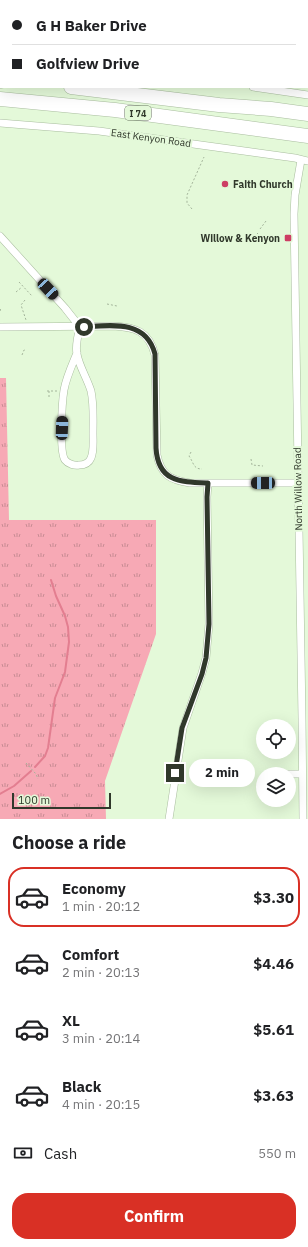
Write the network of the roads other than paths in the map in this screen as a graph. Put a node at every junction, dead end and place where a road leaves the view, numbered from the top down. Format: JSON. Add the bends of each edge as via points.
{"nodes":[{"id":1,"x":80,"y":88,"type":"edge"},
{"id":2,"x":266,"y":88,"type":"edge"},
{"id":3,"x":292,"y":90,"type":"edge"},
{"id":4,"x":308,"y":94,"type":"edge"},
{"id":5,"x":0,"y":100,"type":"edge"},
{"id":6,"x":219,"y":104,"type":"junction"},
{"id":7,"x":308,"y":114,"type":"edge"},
{"id":8,"x":308,"y":120,"type":"edge"},
{"id":9,"x":0,"y":123,"type":"edge"},
{"id":10,"x":276,"y":132,"type":"junction"},
{"id":11,"x":308,"y":136,"type":"edge"},
{"id":12,"x":308,"y":141,"type":"edge"},
{"id":13,"x":305,"y":160,"type":"edge"},
{"id":14,"x":0,"y":236,"type":"edge"},
{"id":15,"x":80,"y":326,"type":"junction"},
{"id":16,"x":0,"y":327,"type":"edge"},
{"id":17,"x":77,"y":353,"type":"junction"},
{"id":18,"x":208,"y":483,"type":"junction"},
{"id":19,"x":298,"y":483,"type":"junction"},
{"id":20,"x":305,"y":730,"type":"edge"},
{"id":21,"x":296,"y":774,"type":"edge"},
{"id":22,"x":302,"y":774,"type":"junction"},
{"id":23,"x":169,"y":819,"type":"edge"},
{"id":24,"x":303,"y":819,"type":"edge"}],
"edges":[{"from":1,"to":6,"type":"highway","number":"I 74"},
{"from":2,"to":3,"type":"street"},
{"from":3,"to":4,"type":"street"},
{"from":5,"to":10,"type":"highway","number":"I 74","via":[[115,110]]},
{"from":6,"to":7,"type":"highway"},
{"from":6,"to":8,"type":"highway","number":"I 74"},
{"from":9,"to":13,"type":"street","name":"East Kenyon Road","via":[[114,132]]},
{"from":10,"to":11,"type":"highway","number":"I 74"},
{"from":10,"to":12,"type":"highway"},
{"from":13,"to":19,"type":"street","name":"North Willow Road","via":[[295,195],[294,214]]},
{"from":14,"to":15,"type":"street"},
{"from":15,"to":16,"type":"street"},
{"from":15,"to":17,"type":"street"},
{"from":15,"to":18,"type":"street","via":[[125,326],[140,332],[150,341],[155,354],[156,448],[161,468],[177,481]]},
{"from":17,"to":17,"type":"street","via":[[64,392],[63,454],[67,462],[84,465],[93,454],[93,403]]},
{"from":18,"to":19,"type":"street"},
{"from":18,"to":23,"type":"street","via":[[207,651],[202,674],[182,728]]},
{"from":19,"to":20,"type":"street","name":"North Willow Road"},
{"from":20,"to":22,"type":"street","name":"North Willow Road"},
{"from":21,"to":22,"type":"street"},
{"from":22,"to":24,"type":"street","name":"North Willow Road"}]}
